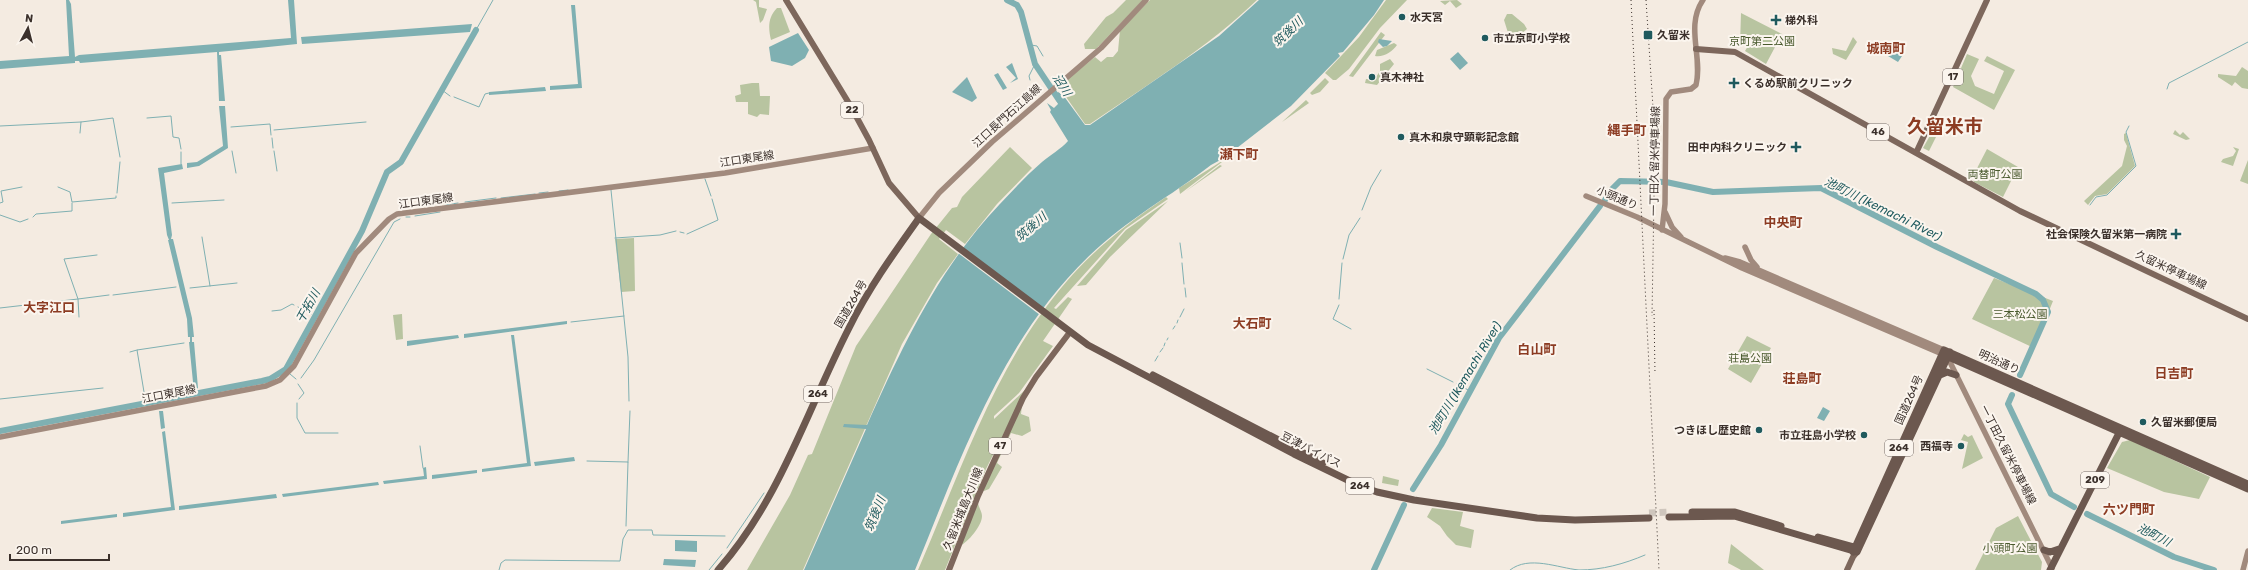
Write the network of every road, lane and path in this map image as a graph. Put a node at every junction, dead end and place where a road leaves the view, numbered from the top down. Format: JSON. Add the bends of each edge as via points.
{"nodes":[{"id":1,"x":786,"y":0,"type":"edge"},
{"id":2,"x":1146,"y":0,"type":"edge"},
{"id":3,"x":1702,"y":0,"type":"edge"},
{"id":4,"x":1987,"y":0,"type":"edge"},
{"id":5,"x":1696,"y":49,"type":"junction"},
{"id":6,"x":873,"y":148,"type":"junction"},
{"id":7,"x":1916,"y":153,"type":"junction"},
{"id":8,"x":1586,"y":196,"type":"dead end"},
{"id":9,"x":1665,"y":210,"type":"junction"},
{"id":10,"x":919,"y":218,"type":"junction"},
{"id":11,"x":1662,"y":230,"type":"junction"},
{"id":12,"x":1682,"y":239,"type":"junction"},
{"id":13,"x":1745,"y":248,"type":"dead end"},
{"id":14,"x":1725,"y":258,"type":"junction"},
{"id":15,"x":1740,"y":262,"type":"joint"},
{"id":16,"x":1742,"y":268,"type":"joint"},
{"id":17,"x":1761,"y":271,"type":"junction"},
{"id":18,"x":2238,"y":312,"type":"junction"},
{"id":19,"x":2248,"y":314,"type":"edge"},
{"id":20,"x":2248,"y":318,"type":"edge"},
{"id":21,"x":1070,"y":332,"type":"junction"},
{"id":22,"x":1946,"y":353,"type":"junction"},
{"id":23,"x":1940,"y":375,"type":"junction"},
{"id":24,"x":1956,"y":375,"type":"junction"},
{"id":25,"x":2121,"y":430,"type":"junction"},
{"id":26,"x":0,"y":437,"type":"edge"},
{"id":27,"x":2248,"y":484,"type":"edge"},
{"id":28,"x":2248,"y":489,"type":"edge"},
{"id":29,"x":1669,"y":514,"type":"tunnel mouth"},
{"id":30,"x":1649,"y":515,"type":"tunnel mouth"},
{"id":31,"x":2060,"y":549,"type":"junction"},
{"id":32,"x":2044,"y":550,"type":"junction"},
{"id":33,"x":1855,"y":551,"type":"junction"},
{"id":34,"x":2248,"y":551,"type":"edge"},
{"id":35,"x":2052,"y":569,"type":"edge"},
{"id":36,"x":718,"y":570,"type":"edge"},
{"id":37,"x":949,"y":570,"type":"edge"},
{"id":38,"x":1847,"y":570,"type":"edge"},
{"id":39,"x":2243,"y":570,"type":"edge"}],
"edges":[{"from":1,"to":6,"type":"main road","number":"22"},
{"from":2,"to":10,"type":"main road","name":"江口長門石江島線","via":[[1101,48],[992,142],[939,193]]},
{"from":3,"to":5,"type":"main road","name":"一丁田久留米停車場線","via":[[1697,8],[1694,25]]},
{"from":4,"to":7,"type":"main road","number":"17"},
{"from":5,"to":7,"type":"main road","name":"久留米停車場線","number":"46","via":[[1736,52]]},
{"from":5,"to":9,"type":"main road","name":"一丁田久留米停車場線","via":[[1696,85],[1691,89],[1671,92],[1666,99]]},
{"from":6,"to":10,"type":"main road","number":"22","via":[[889,183]]},
{"from":6,"to":26,"type":"main road","name":"江口東尾線","via":[[725,173],[397,214],[356,253],[294,366],[280,380],[266,386]]},
{"from":7,"to":18,"type":"main road","name":"久留米停車場線","number":"46","via":[[2020,210]]},
{"from":8,"to":11,"type":"main road","name":"小頭通り"},
{"from":9,"to":11,"type":"main road","name":"一丁田久留米停車場線"},
{"from":9,"to":12,"type":"main road","via":[[1672,227]]},
{"from":10,"to":21,"type":"highway","number":"264"},
{"from":10,"to":36,"type":"highway","name":"国道264号","number":"264","via":[[852,321],[780,479],[759,516]]},
{"from":11,"to":12,"type":"main road","name":"一丁田久留米停車場線"},
{"from":12,"to":14,"type":"main road","name":"一丁田久留米停車場線"},
{"from":13,"to":17,"type":"main road","via":[[1750,260]]},
{"from":14,"to":15,"type":"main road","name":"一丁田久留米停車場線"},
{"from":14,"to":16,"type":"main road","name":"一丁田久留米停車場線"},
{"from":15,"to":17,"type":"main road","name":"明治通り"},
{"from":16,"to":22,"type":"main road","name":"明治通り"},
{"from":17,"to":22,"type":"main road","name":"明治通り"},
{"from":18,"to":19,"type":"main road","name":"久留米停車場線","number":"46"},
{"from":18,"to":20,"type":"main road","name":"久留米停車場線","number":"46"},
{"from":21,"to":30,"type":"highway","name":"豆津バイパス","number":"264","via":[[1100,352],[1312,463],[1377,492],[1537,518],[1575,520]]},
{"from":21,"to":37,"type":"main road","name":"久留米城島大川線","number":"47","via":[[1023,398],[978,496]]},
{"from":22,"to":23,"type":"highway","name":"国道264号","number":"264"},
{"from":22,"to":24,"type":"main road","name":"一丁田久留米停車場線"},
{"from":22,"to":25,"type":"highway","name":"明治通り"},
{"from":22,"to":33,"type":"highway","name":"国道264号","number":"264"},
{"from":23,"to":24,"type":"highway","via":[[1947,372]]},
{"from":23,"to":33,"type":"highway","name":"国道264号","number":"264"},
{"from":24,"to":32,"type":"main road","name":"一丁田久留米停車場線"},
{"from":25,"to":27,"type":"highway","name":"明治通り"},
{"from":25,"to":28,"type":"highway","name":"明治通り"},
{"from":25,"to":31,"type":"highway","number":"209"},
{"from":29,"to":33,"type":"highway","via":[[1734,514]]},
{"from":31,"to":32,"type":"highway","via":[[2053,552]]},
{"from":31,"to":35,"type":"highway","number":"209"},
{"from":32,"to":35,"type":"main road","name":"一丁田久留米停車場線"},
{"from":33,"to":38,"type":"main road"},
{"from":34,"to":39,"type":"main road"}]}
